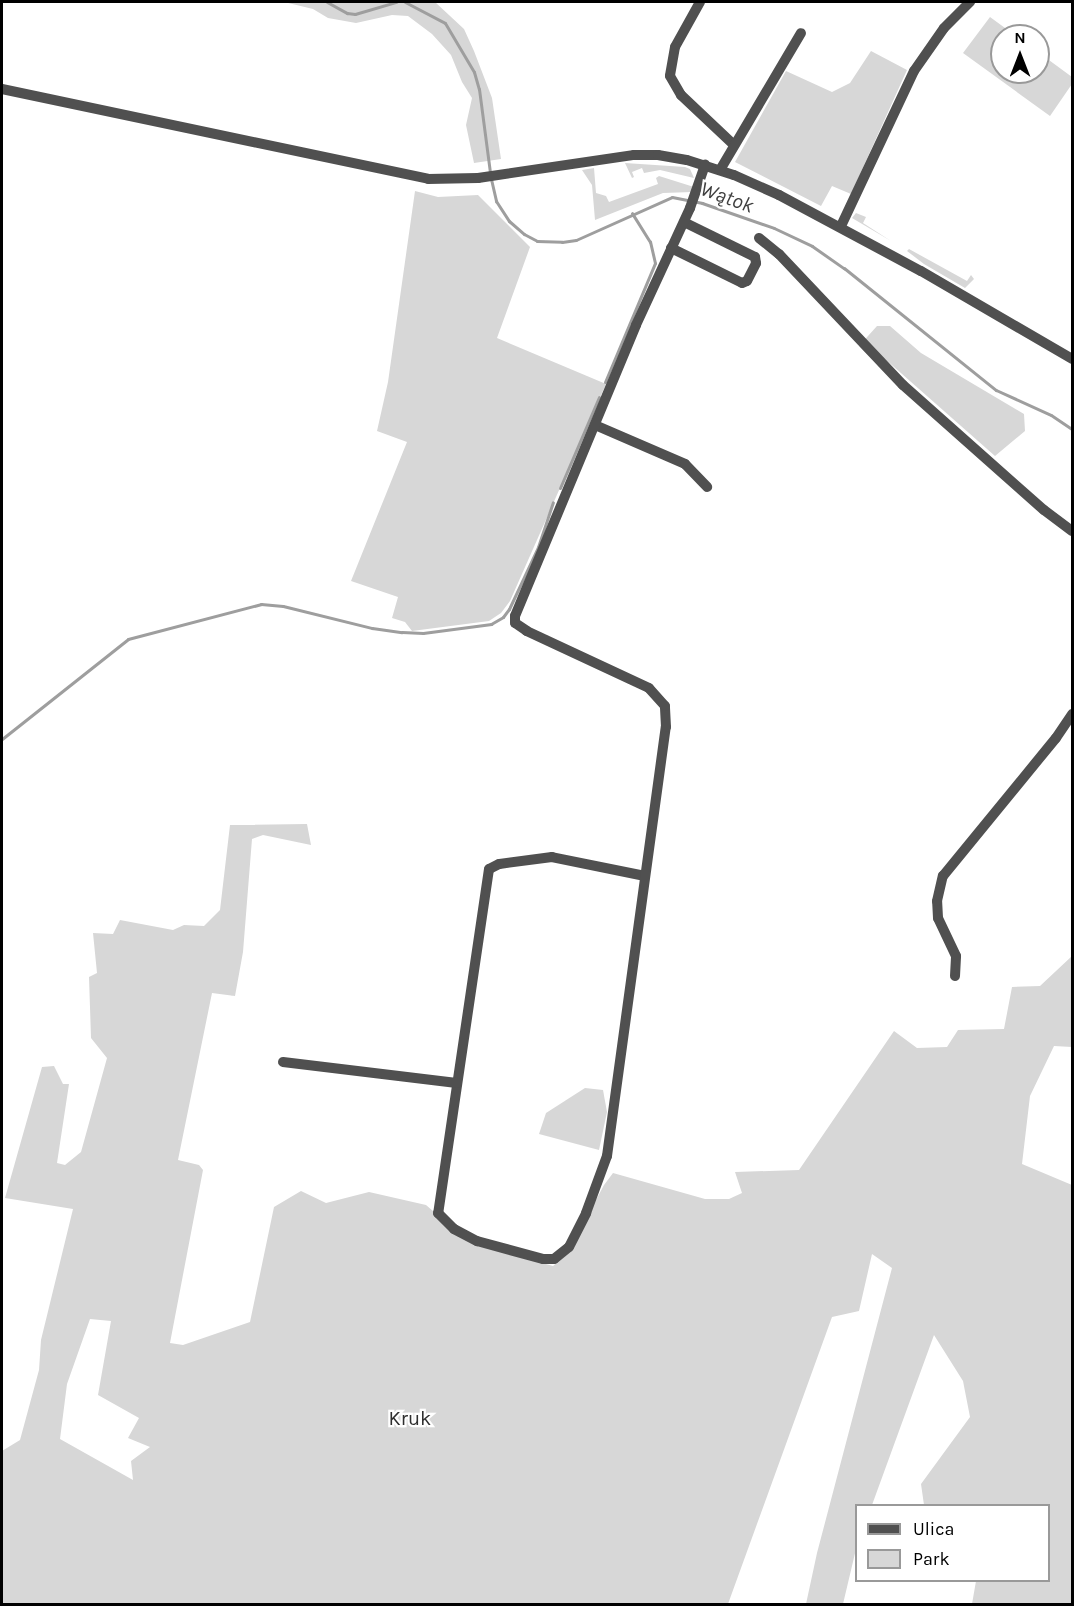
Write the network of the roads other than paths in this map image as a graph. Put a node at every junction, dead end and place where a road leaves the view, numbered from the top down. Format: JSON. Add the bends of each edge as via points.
{"nodes":[{"id":1,"x":700,"y":2,"type":"edge"},
{"id":2,"x":970,"y":2,"type":"edge"},
{"id":3,"x":801,"y":33,"type":"dead end"},
{"id":4,"x":2,"y":89,"type":"edge"},
{"id":5,"x":734,"y":145,"type":"junction"},
{"id":6,"x":705,"y":165,"type":"junction"},
{"id":7,"x":720,"y":170,"type":"junction"},
{"id":8,"x":684,"y":222,"type":"junction"},
{"id":9,"x":841,"y":226,"type":"junction"},
{"id":10,"x":759,"y":238,"type":"dead end"},
{"id":11,"x":671,"y":248,"type":"junction"},
{"id":12,"x":1071,"y":354,"type":"edge"},
{"id":13,"x":595,"y":424,"type":"junction"},
{"id":14,"x":707,"y":487,"type":"dead end"},
{"id":15,"x":1072,"y":531,"type":"edge"},
{"id":16,"x":1072,"y":714,"type":"edge"},
{"id":17,"x":645,"y":876,"type":"junction"},
{"id":18,"x":955,"y":976,"type":"dead end"},
{"id":19,"x":283,"y":1062,"type":"dead end"},
{"id":20,"x":457,"y":1083,"type":"junction"}],
"edges":[{"from":1,"to":5,"type":"street","via":[[675,47],[670,76],[681,95]]},
{"from":2,"to":9,"type":"street","via":[[944,28],[914,71]]},
{"from":3,"to":5,"type":"street"},
{"from":4,"to":6,"type":"street","via":[[414,177],[478,178],[634,155],[668,156]]},
{"from":5,"to":7,"type":"street"},
{"from":6,"to":7,"type":"street"},
{"from":6,"to":8,"type":"street"},
{"from":7,"to":9,"type":"street","via":[[771,190]]},
{"from":8,"to":11,"type":"street"},
{"from":8,"to":11,"type":"street","via":[[755,257],[756,263],[742,283]]},
{"from":9,"to":12,"type":"street"},
{"from":10,"to":15,"type":"street","via":[[779,254],[903,385]]},
{"from":11,"to":13,"type":"street"},
{"from":13,"to":14,"type":"street","via":[[686,464]]},
{"from":13,"to":17,"type":"street","via":[[515,623],[649,688],[663,701],[666,728]]},
{"from":16,"to":18,"type":"street","via":[[943,876],[937,901],[938,918],[956,956]]},
{"from":17,"to":20,"type":"street","via":[[552,857],[489,869]]},
{"from":17,"to":20,"type":"street","via":[[607,1156],[586,1213],[565,1252],[543,1259],[477,1240],[454,1229],[438,1213]]},
{"from":19,"to":20,"type":"street"}]}
